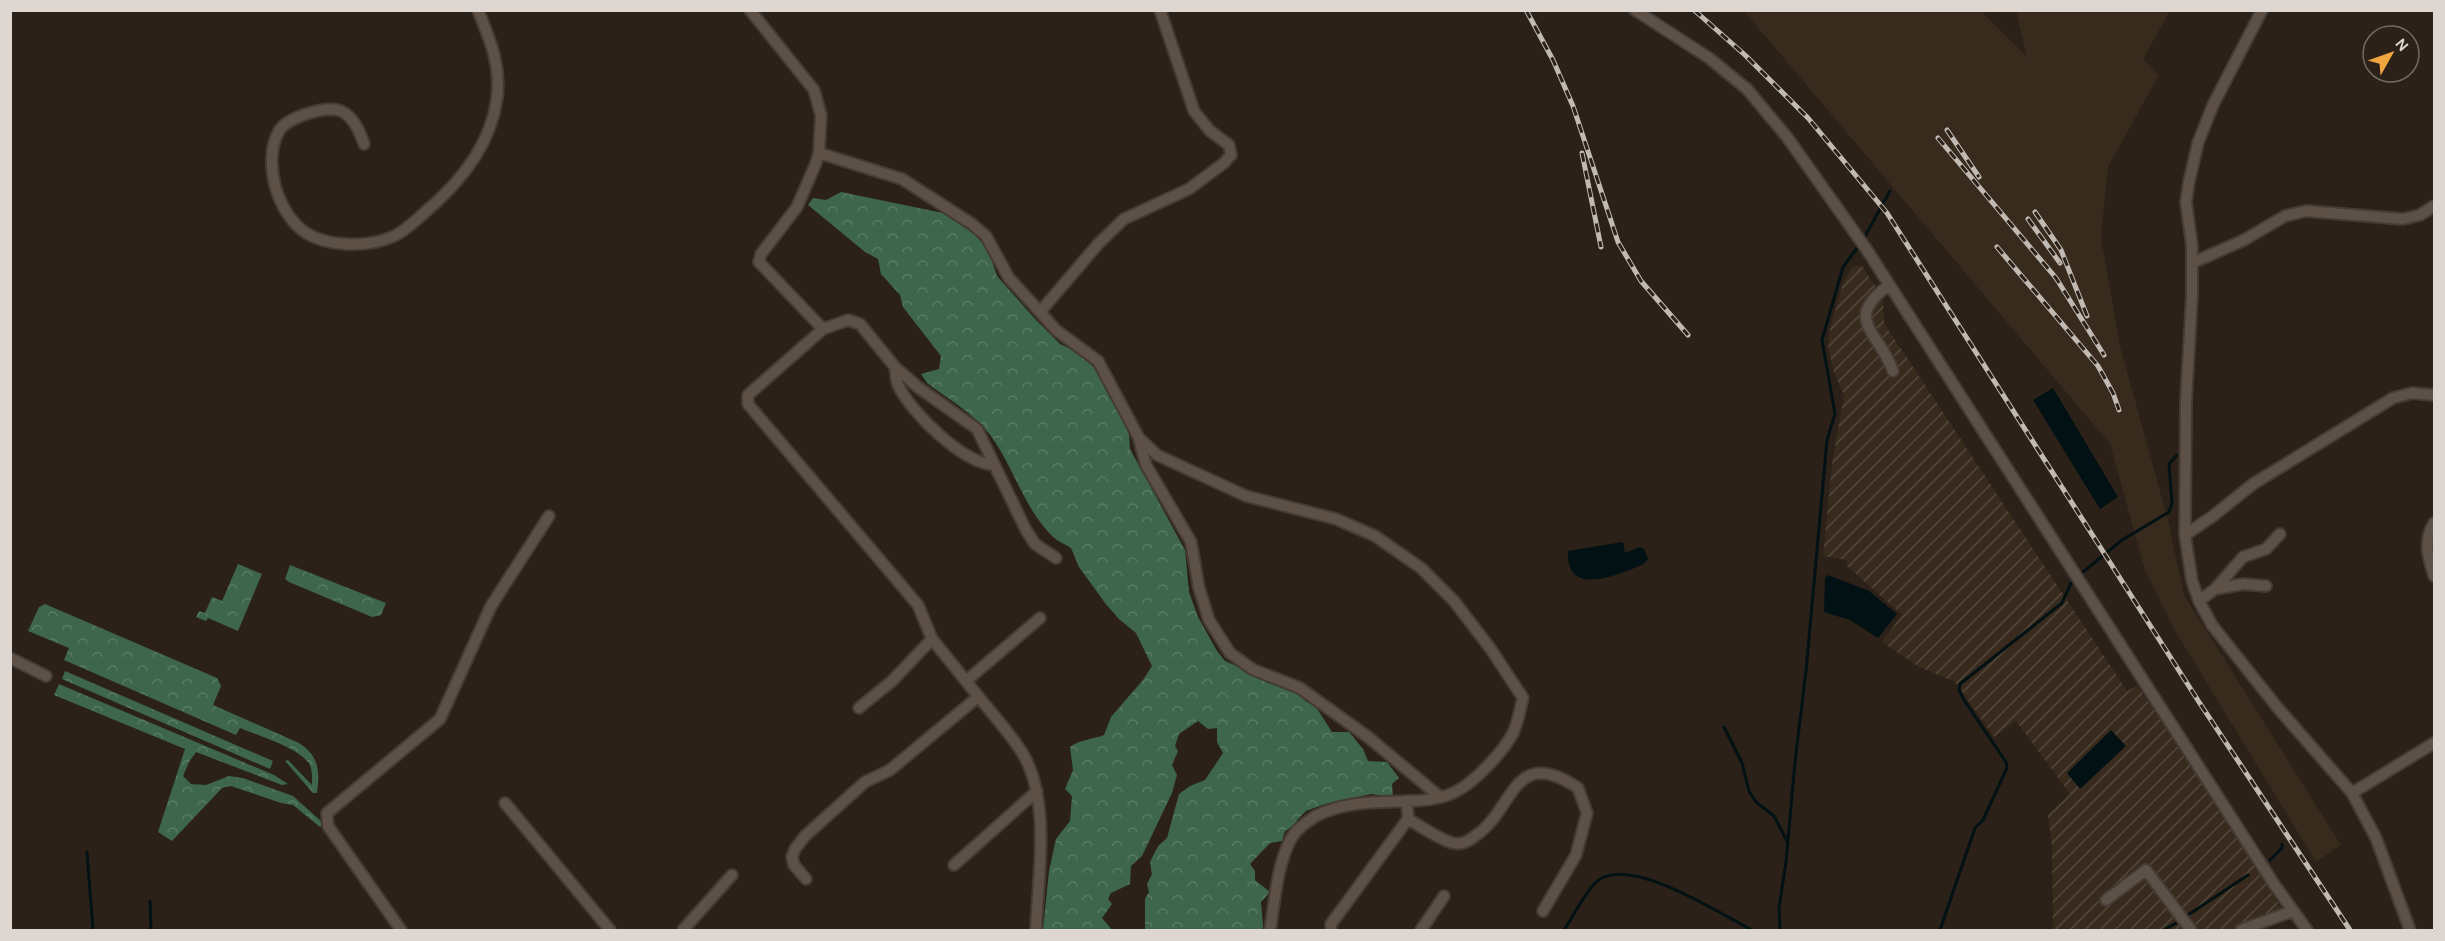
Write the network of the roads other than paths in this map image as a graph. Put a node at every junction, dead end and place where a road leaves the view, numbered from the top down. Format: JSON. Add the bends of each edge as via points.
{"nodes":[{"id":1,"x":478,"y":10,"type":"edge"},
{"id":2,"x":750,"y":10,"type":"edge"},
{"id":3,"x":1160,"y":10,"type":"edge"},
{"id":4,"x":1635,"y":10,"type":"edge"},
{"id":5,"x":2262,"y":10,"type":"edge"},
{"id":6,"x":364,"y":144,"type":"dead end"},
{"id":7,"x":819,"y":153,"type":"junction"},
{"id":8,"x":2434,"y":206,"type":"edge"},
{"id":9,"x":2192,"y":263,"type":"junction"},
{"id":10,"x":1889,"y":285,"type":"junction"},
{"id":11,"x":1040,"y":312,"type":"junction"},
{"id":12,"x":823,"y":329,"type":"junction"},
{"id":13,"x":895,"y":367,"type":"junction"},
{"id":14,"x":1893,"y":371,"type":"dead end"},
{"id":15,"x":2434,"y":394,"type":"edge"},
{"id":16,"x":1139,"y":438,"type":"junction"},
{"id":17,"x":994,"y":465,"type":"junction"},
{"id":18,"x":549,"y":516,"type":"dead end"},
{"id":19,"x":2434,"y":523,"type":"edge"},
{"id":20,"x":2280,"y":534,"type":"dead end"},
{"id":21,"x":2185,"y":535,"type":"junction"},
{"id":22,"x":1056,"y":558,"type":"dead end"},
{"id":23,"x":2434,"y":576,"type":"edge"},
{"id":24,"x":2266,"y":586,"type":"dead end"},
{"id":25,"x":2215,"y":590,"type":"junction"},
{"id":26,"x":2199,"y":601,"type":"junction"},
{"id":27,"x":1040,"y":618,"type":"dead end"},
{"id":28,"x":932,"y":639,"type":"junction"},
{"id":29,"x":10,"y":658,"type":"edge"},
{"id":30,"x":46,"y":676,"type":"dead end"},
{"id":31,"x":966,"y":681,"type":"junction"},
{"id":32,"x":978,"y":697,"type":"junction"},
{"id":33,"x":859,"y":708,"type":"dead end"},
{"id":34,"x":2434,"y":743,"type":"edge"},
{"id":35,"x":1037,"y":790,"type":"junction"},
{"id":36,"x":2352,"y":793,"type":"junction"},
{"id":37,"x":1440,"y":797,"type":"junction"},
{"id":38,"x":1407,"y":801,"type":"junction"},
{"id":39,"x":505,"y":803,"type":"dead end"},
{"id":40,"x":1408,"y":819,"type":"junction"},
{"id":41,"x":954,"y":865,"type":"dead end"},
{"id":42,"x":732,"y":874,"type":"dead end"},
{"id":43,"x":806,"y":879,"type":"dead end"},
{"id":44,"x":1444,"y":896,"type":"dead end"},
{"id":45,"x":2106,"y":900,"type":"dead end"},
{"id":46,"x":1543,"y":911,"type":"dead end"},
{"id":47,"x":2293,"y":911,"type":"junction"},
{"id":48,"x":401,"y":930,"type":"edge"},
{"id":49,"x":610,"y":930,"type":"edge"},
{"id":50,"x":683,"y":930,"type":"edge"},
{"id":51,"x":1036,"y":930,"type":"edge"},
{"id":52,"x":1270,"y":930,"type":"edge"},
{"id":53,"x":1331,"y":930,"type":"edge"},
{"id":54,"x":1421,"y":930,"type":"edge"},
{"id":55,"x":2191,"y":930,"type":"edge"},
{"id":56,"x":2241,"y":930,"type":"edge"},
{"id":57,"x":2307,"y":930,"type":"edge"},
{"id":58,"x":2410,"y":930,"type":"edge"}],
"edges":[{"from":1,"to":6,"type":"street","via":[[495,54],[499,83],[492,119],[468,168],[436,203],[394,236],[355,244],[327,242],[304,232],[277,193],[272,169],[279,130],[297,116],[336,110],[355,124]]},
{"from":2,"to":7,"type":"street","via":[[814,90],[821,115]]},
{"from":3,"to":11,"type":"street","via":[[1194,111],[1228,146],[1231,155],[1189,189],[1124,219]]},
{"from":4,"to":10,"type":"street","via":[[1709,58],[1747,89],[1787,137]]},
{"from":5,"to":9,"type":"street","via":[[2198,143],[2186,202]]},
{"from":7,"to":11,"type":"street","via":[[902,179],[972,224],[986,236],[1009,278]]},
{"from":7,"to":12,"type":"street","via":[[796,207],[759,262]]},
{"from":8,"to":9,"type":"street","via":[[2403,219],[2293,213]]},
{"from":9,"to":21,"type":"street"},
{"from":10,"to":14,"type":"street","via":[[1870,300],[1865,314]]},
{"from":10,"to":47,"type":"street"},
{"from":11,"to":16,"type":"street","via":[[1056,330],[1098,361]]},
{"from":12,"to":13,"type":"street","via":[[848,320],[860,324]]},
{"from":12,"to":28,"type":"street","via":[[748,394],[748,404],[918,605]]},
{"from":13,"to":17,"type":"street","via":[[976,429]]},
{"from":13,"to":17,"type":"street","via":[[904,396],[942,436],[973,460]]},
{"from":15,"to":21,"type":"street","via":[[2412,393],[2393,398],[2253,484]]},
{"from":16,"to":37,"type":"street","via":[[1146,465],[1191,542],[1209,620],[1230,653],[1252,669],[1300,688],[1368,737]]},
{"from":16,"to":37,"type":"street","via":[[1157,455],[1246,496],[1336,519],[1375,536],[1421,568],[1454,601],[1523,698],[1514,732],[1503,748],[1477,776],[1456,792]]},
{"from":17,"to":22,"type":"street","via":[[1035,544]]},
{"from":18,"to":48,"type":"street","via":[[491,606],[440,719],[327,813],[328,826]]},
{"from":19,"to":23,"type":"street","via":[[2426,546]]},
{"from":20,"to":25,"type":"street","via":[[2266,549],[2243,558]]},
{"from":21,"to":26,"type":"street"},
{"from":24,"to":25,"type":"street","via":[[2243,584]]},
{"from":25,"to":26,"type":"street"},
{"from":26,"to":36,"type":"street","via":[[2227,645]]},
{"from":27,"to":31,"type":"street"},
{"from":28,"to":31,"type":"street"},
{"from":28,"to":33,"type":"street","via":[[892,681]]},
{"from":29,"to":30,"type":"street"},
{"from":31,"to":32,"type":"street"},
{"from":32,"to":35,"type":"street","via":[[1022,753]]},
{"from":32,"to":43,"type":"street","via":[[890,770],[865,782],[805,836],[792,857]]},
{"from":34,"to":36,"type":"street"},
{"from":35,"to":41,"type":"street"},
{"from":35,"to":51,"type":"street","via":[[1041,814]]},
{"from":36,"to":58,"type":"street","via":[[2376,838]]},
{"from":37,"to":38,"type":"street"},
{"from":38,"to":40,"type":"street"},
{"from":38,"to":52,"type":"street","via":[[1344,805],[1306,822],[1292,836]]},
{"from":39,"to":49,"type":"street"},
{"from":40,"to":46,"type":"street","via":[[1454,843],[1467,842],[1489,824],[1510,794],[1533,774],[1546,773],[1578,788],[1587,813],[1576,855]]},
{"from":40,"to":53,"type":"street","via":[[1331,924]]},
{"from":42,"to":50,"type":"street"},
{"from":44,"to":54,"type":"street"},
{"from":45,"to":55,"type":"street","via":[[2146,870]]},
{"from":47,"to":56,"type":"street"},
{"from":47,"to":57,"type":"street"}]}
